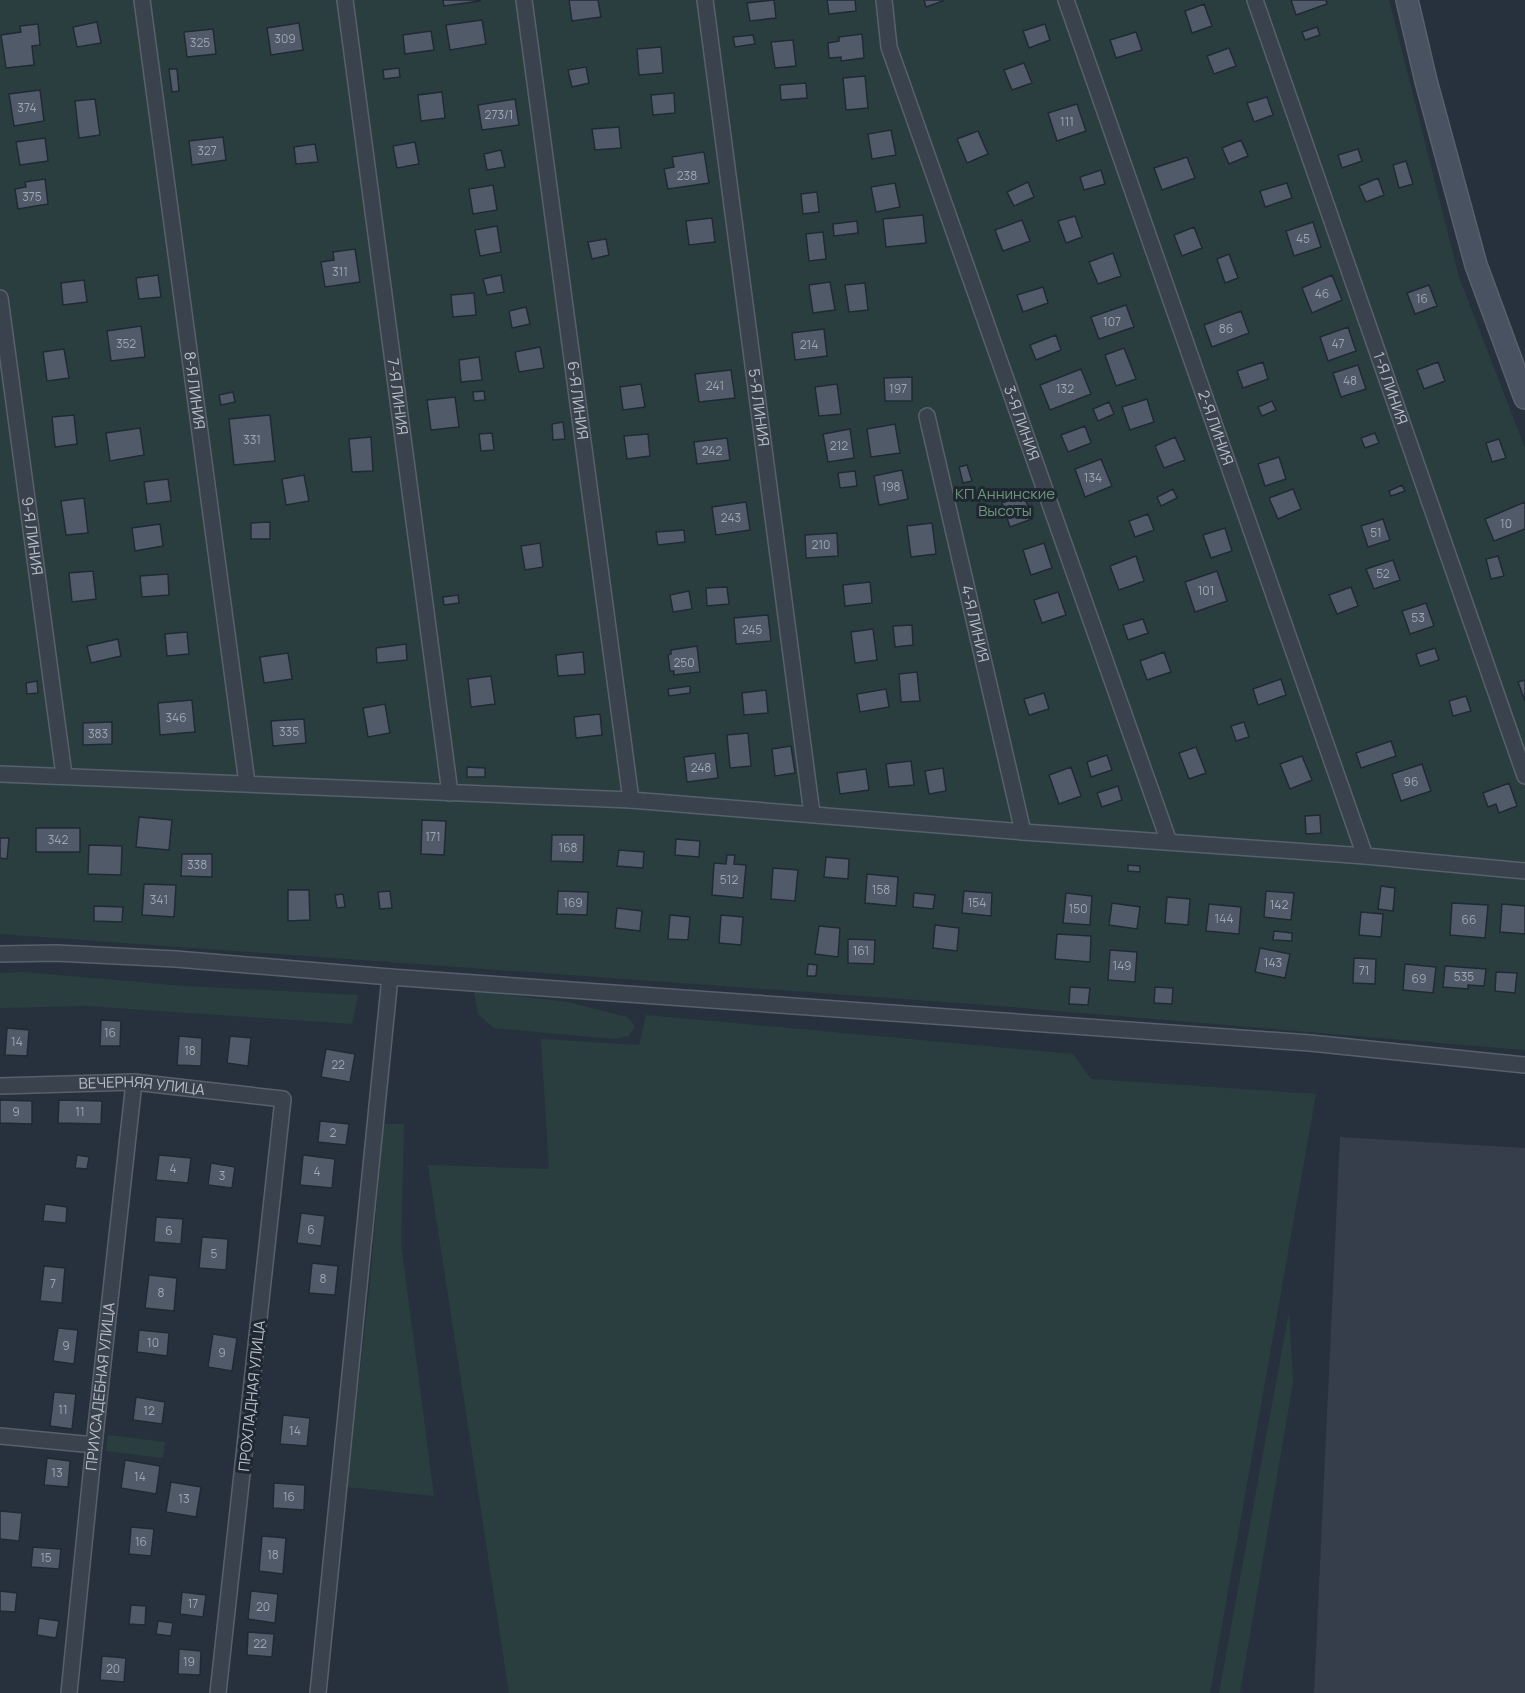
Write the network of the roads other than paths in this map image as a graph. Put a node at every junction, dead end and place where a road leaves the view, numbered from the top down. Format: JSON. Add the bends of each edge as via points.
{"nodes":[{"id":1,"x":141,"y":0,"type":"edge"},
{"id":2,"x":345,"y":0,"type":"edge"},
{"id":3,"x":524,"y":0,"type":"edge"},
{"id":4,"x":705,"y":0,"type":"edge"},
{"id":5,"x":884,"y":0,"type":"edge"},
{"id":6,"x":1066,"y":0,"type":"edge"},
{"id":7,"x":1255,"y":0,"type":"edge"},
{"id":8,"x":1407,"y":0,"type":"edge"},
{"id":9,"x":0,"y":298,"type":"edge"},
{"id":10,"x":1525,"y":398,"type":"edge"},
{"id":11,"x":927,"y":416,"type":"dead end"},
{"id":12,"x":0,"y":774,"type":"edge"},
{"id":13,"x":64,"y":775,"type":"junction"},
{"id":14,"x":1525,"y":776,"type":"edge"},
{"id":15,"x":247,"y":783,"type":"junction"},
{"id":16,"x":450,"y":793,"type":"junction"},
{"id":17,"x":631,"y":800,"type":"junction"},
{"id":18,"x":812,"y":814,"type":"junction"},
{"id":19,"x":1023,"y":831,"type":"junction"},
{"id":20,"x":1169,"y":842,"type":"junction"},
{"id":21,"x":1365,"y":856,"type":"junction"},
{"id":22,"x":1525,"y":871,"type":"edge"},
{"id":23,"x":0,"y":954,"type":"edge"},
{"id":24,"x":390,"y":977,"type":"junction"},
{"id":25,"x":1525,"y":1065,"type":"edge"},
{"id":26,"x":134,"y":1082,"type":"junction"},
{"id":27,"x":0,"y":1086,"type":"edge"},
{"id":28,"x":283,"y":1099,"type":"joint"},
{"id":29,"x":0,"y":1436,"type":"edge"},
{"id":30,"x":94,"y":1444,"type":"junction"},
{"id":31,"x":69,"y":1693,"type":"edge"},
{"id":32,"x":218,"y":1693,"type":"edge"},
{"id":33,"x":318,"y":1693,"type":"edge"}],
"edges":[{"from":1,"to":15,"type":"street","name":"8-Я ЛИНИЯ"},
{"from":2,"to":16,"type":"street","name":"7-Я ЛИНИЯ"},
{"from":3,"to":17,"type":"street","name":"6-Я ЛИНИЯ"},
{"from":4,"to":18,"type":"street","name":"5-Я ЛИНИЯ"},
{"from":5,"to":20,"type":"street","name":"3-Я ЛИНИЯ","via":[[890,47]]},
{"from":6,"to":21,"type":"street","name":"2-Я ЛИНИЯ"},
{"from":7,"to":14,"type":"street","name":"1-Я ЛИНИЯ"},
{"from":8,"to":10,"type":"main road","via":[[1476,265]]},
{"from":9,"to":13,"type":"street","name":"9-Я ЛИНИЯ"},
{"from":11,"to":19,"type":"street","name":"4-Я ЛИНИЯ"},
{"from":12,"to":13,"type":"street"},
{"from":13,"to":15,"type":"street"},
{"from":15,"to":16,"type":"street"},
{"from":16,"to":17,"type":"street"},
{"from":17,"to":18,"type":"street"},
{"from":18,"to":19,"type":"street"},
{"from":19,"to":20,"type":"street"},
{"from":20,"to":21,"type":"street"},
{"from":21,"to":22,"type":"street"},
{"from":23,"to":24,"type":"street","via":[[176,959]]},
{"from":24,"to":25,"type":"street","via":[[1310,1043]]},
{"from":24,"to":33,"type":"street"},
{"from":26,"to":27,"type":"street","name":"ВЕЧЕРНЯЯ УЛИЦА"},
{"from":26,"to":28,"type":"street","name":"ВЕЧЕРНЯЯ УЛИЦА"},
{"from":26,"to":30,"type":"street","name":"ПРИУСАДЕБНАЯ УЛИЦА"},
{"from":28,"to":32,"type":"street","name":"ПРОХЛАДНАЯ УЛИЦА"},
{"from":29,"to":30,"type":"street"},
{"from":30,"to":31,"type":"street","name":"ПРИУСАДЕБНАЯ УЛИЦА"}]}
